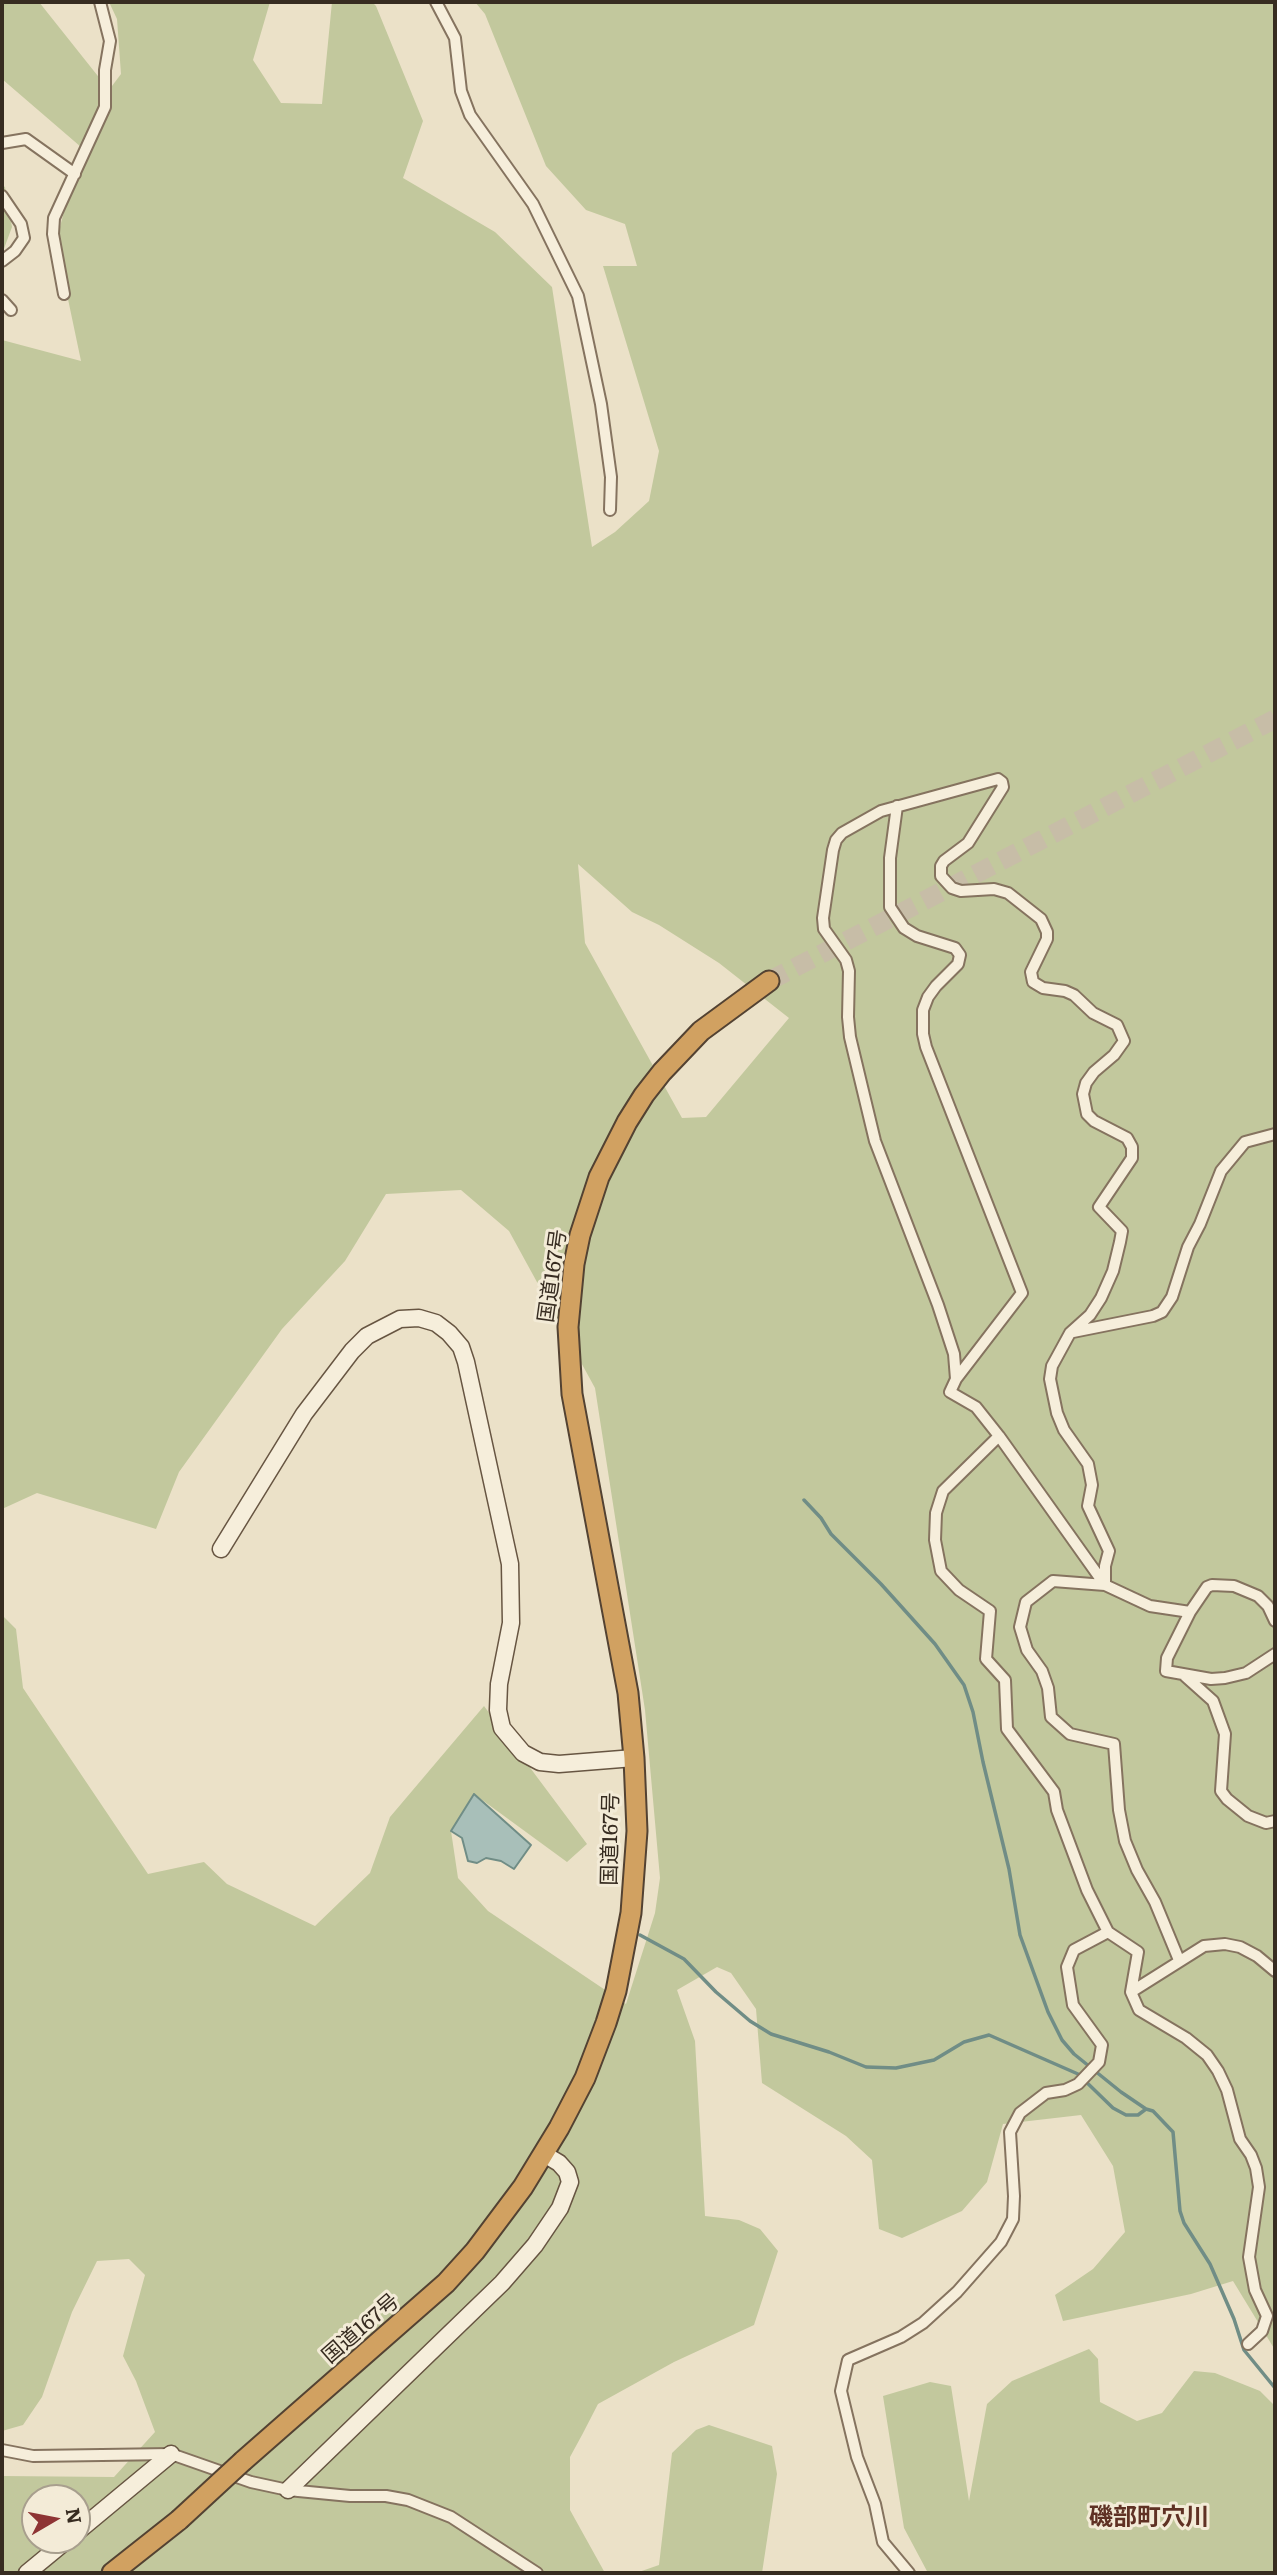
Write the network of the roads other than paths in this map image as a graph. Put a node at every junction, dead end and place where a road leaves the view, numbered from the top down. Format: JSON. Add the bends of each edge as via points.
{"nodes":[{"id":1,"x":100,"y":2,"type":"edge"},
{"id":2,"x":436,"y":2,"type":"edge"},
{"id":3,"x":2,"y":144,"type":"edge"},
{"id":4,"x":75,"y":174,"type":"junction"},
{"id":5,"x":2,"y":196,"type":"edge"},
{"id":6,"x":2,"y":261,"type":"edge"},
{"id":7,"x":64,"y":294,"type":"dead end"},
{"id":8,"x":2,"y":300,"type":"edge"},
{"id":9,"x":10,"y":310,"type":"dead end"},
{"id":10,"x":610,"y":510,"type":"dead end"},
{"id":11,"x":897,"y":806,"type":"junction"},
{"id":12,"x":769,"y":981,"type":"tunnel mouth"},
{"id":13,"x":1275,"y":1134,"type":"edge"},
{"id":14,"x":1070,"y":1333,"type":"junction"},
{"id":15,"x":956,"y":1379,"type":"junction"},
{"id":16,"x":999,"y":1436,"type":"junction"},
{"id":17,"x":221,"y":1549,"type":"dead end"},
{"id":18,"x":1105,"y":1585,"type":"junction"},
{"id":19,"x":1190,"y":1612,"type":"junction"},
{"id":20,"x":1275,"y":1621,"type":"edge"},
{"id":21,"x":1275,"y":1654,"type":"edge"},
{"id":22,"x":1185,"y":1676,"type":"junction"},
{"id":23,"x":634,"y":1758,"type":"junction"},
{"id":24,"x":1275,"y":1821,"type":"edge"},
{"id":25,"x":1108,"y":1932,"type":"junction"},
{"id":26,"x":1179,"y":1960,"type":"junction"},
{"id":27,"x":1275,"y":1971,"type":"edge"},
{"id":28,"x":1131,"y":1992,"type":"junction"},
{"id":29,"x":544,"y":2154,"type":"junction"},
{"id":30,"x":1248,"y":2344,"type":"dead end"},
{"id":31,"x":2,"y":2450,"type":"edge"},
{"id":32,"x":171,"y":2454,"type":"junction"},
{"id":33,"x":288,"y":2490,"type":"junction"},
{"id":34,"x":91,"y":2520,"type":"edge"},
{"id":35,"x":50,"y":2554,"type":"edge"},
{"id":36,"x":27,"y":2573,"type":"edge"},
{"id":37,"x":112,"y":2573,"type":"edge"},
{"id":38,"x":537,"y":2573,"type":"edge"},
{"id":39,"x":909,"y":2573,"type":"edge"}],
"edges":[{"from":1,"to":4,"type":"street","via":[[110,41],[105,107]]},
{"from":2,"to":10,"type":"street","via":[[454,37],[461,91],[470,115],[533,204],[578,296],[601,404],[611,477]]},
{"from":3,"to":4,"type":"street","via":[[26,139]]},
{"from":4,"to":7,"type":"street","via":[[54,218]]},
{"from":5,"to":6,"type":"street","via":[[22,224],[24,238]]},
{"from":8,"to":9,"type":"street"},
{"from":11,"to":14,"type":"street","via":[[992,780],[1002,782],[968,843],[944,861],[941,876],[961,891],[1009,893],[1041,919],[1047,939],[1031,972],[1033,982],[1074,995],[1093,1013],[1117,1025],[1123,1035],[1122,1045],[1094,1072],[1083,1094],[1087,1114],[1127,1138],[1132,1147],[1132,1157],[1099,1207],[1122,1231],[1101,1298]]},
{"from":11,"to":15,"type":"street","via":[[836,840],[824,929],[846,960],[850,1037],[875,1141],[938,1305],[954,1354]]},
{"from":11,"to":15,"type":"street","via":[[890,907],[904,928],[955,948],[960,955],[958,964],[928,997],[923,1034],[1022,1293]]},
{"from":12,"to":23,"type":"highway","name":"国道167号","via":[[701,1031],[644,1095],[599,1178],[574,1264],[568,1327],[571,1382],[628,1693]]},
{"from":13,"to":14,"type":"street","via":[[1245,1142],[1221,1171],[1162,1312]]},
{"from":14,"to":18,"type":"street","via":[[1050,1379],[1064,1430],[1088,1464],[1088,1506],[1109,1550]]},
{"from":15,"to":16,"type":"street","via":[[951,1394],[976,1407]]},
{"from":16,"to":18,"type":"street"},
{"from":16,"to":25,"type":"street","via":[[943,1491],[935,1540],[941,1571],[990,1611],[986,1660],[1005,1680],[1007,1729],[1054,1792],[1087,1890]]},
{"from":17,"to":23,"type":"street","via":[[304,1414],[352,1351],[367,1336],[400,1318],[436,1323],[449,1333],[467,1362],[510,1564],[511,1623],[499,1684],[502,1728],[523,1753],[540,1762]]},
{"from":18,"to":19,"type":"street","via":[[1150,1606]]},
{"from":18,"to":26,"type":"street","via":[[1053,1581],[1026,1602],[1020,1628],[1027,1650],[1042,1671],[1051,1717],[1070,1734],[1114,1744],[1125,1841]]},
{"from":19,"to":20,"type":"street","via":[[1207,1587],[1220,1583],[1258,1596]]},
{"from":19,"to":22,"type":"street","via":[[1167,1658],[1166,1671]]},
{"from":21,"to":22,"type":"street","via":[[1246,1672],[1225,1678]]},
{"from":22,"to":24,"type":"street","via":[[1213,1701],[1225,1734],[1221,1791],[1248,1815],[1266,1823]]},
{"from":23,"to":29,"type":"highway","name":"国道167号","via":[[637,1830],[631,1913],[616,1992],[585,2077]]},
{"from":25,"to":28,"type":"street","via":[[1138,1952]]},
{"from":25,"to":39,"type":"street","via":[[1074,1950],[1067,1968],[1073,2005],[1102,2045],[1099,2062],[1078,2084],[1046,2093],[1020,2113],[1010,2132],[1013,2219],[1001,2242],[923,2323],[848,2360],[841,2391],[857,2457],[883,2542]]},
{"from":26,"to":27,"type":"street","via":[[1204,1946],[1225,1944],[1257,1956]]},
{"from":26,"to":28,"type":"street"},
{"from":28,"to":30,"type":"street","via":[[1139,2010],[1207,2055],[1227,2090],[1240,2139],[1256,2168],[1259,2187],[1249,2257],[1255,2290],[1267,2316],[1262,2331]]},
{"from":29,"to":33,"type":"street","via":[[559,2163],[569,2182],[560,2208],[535,2245],[502,2283]]},
{"from":29,"to":37,"type":"highway","name":"国道167号","bridge":true,"via":[[501,2219],[446,2283],[179,2520]]},
{"from":31,"to":32,"type":"street","via":[[33,2456]]},
{"from":32,"to":33,"type":"street"},
{"from":32,"to":34,"type":"street"},
{"from":33,"to":38,"type":"street","via":[[386,2496],[430,2507]]},
{"from":35,"to":36,"type":"street"}]}
